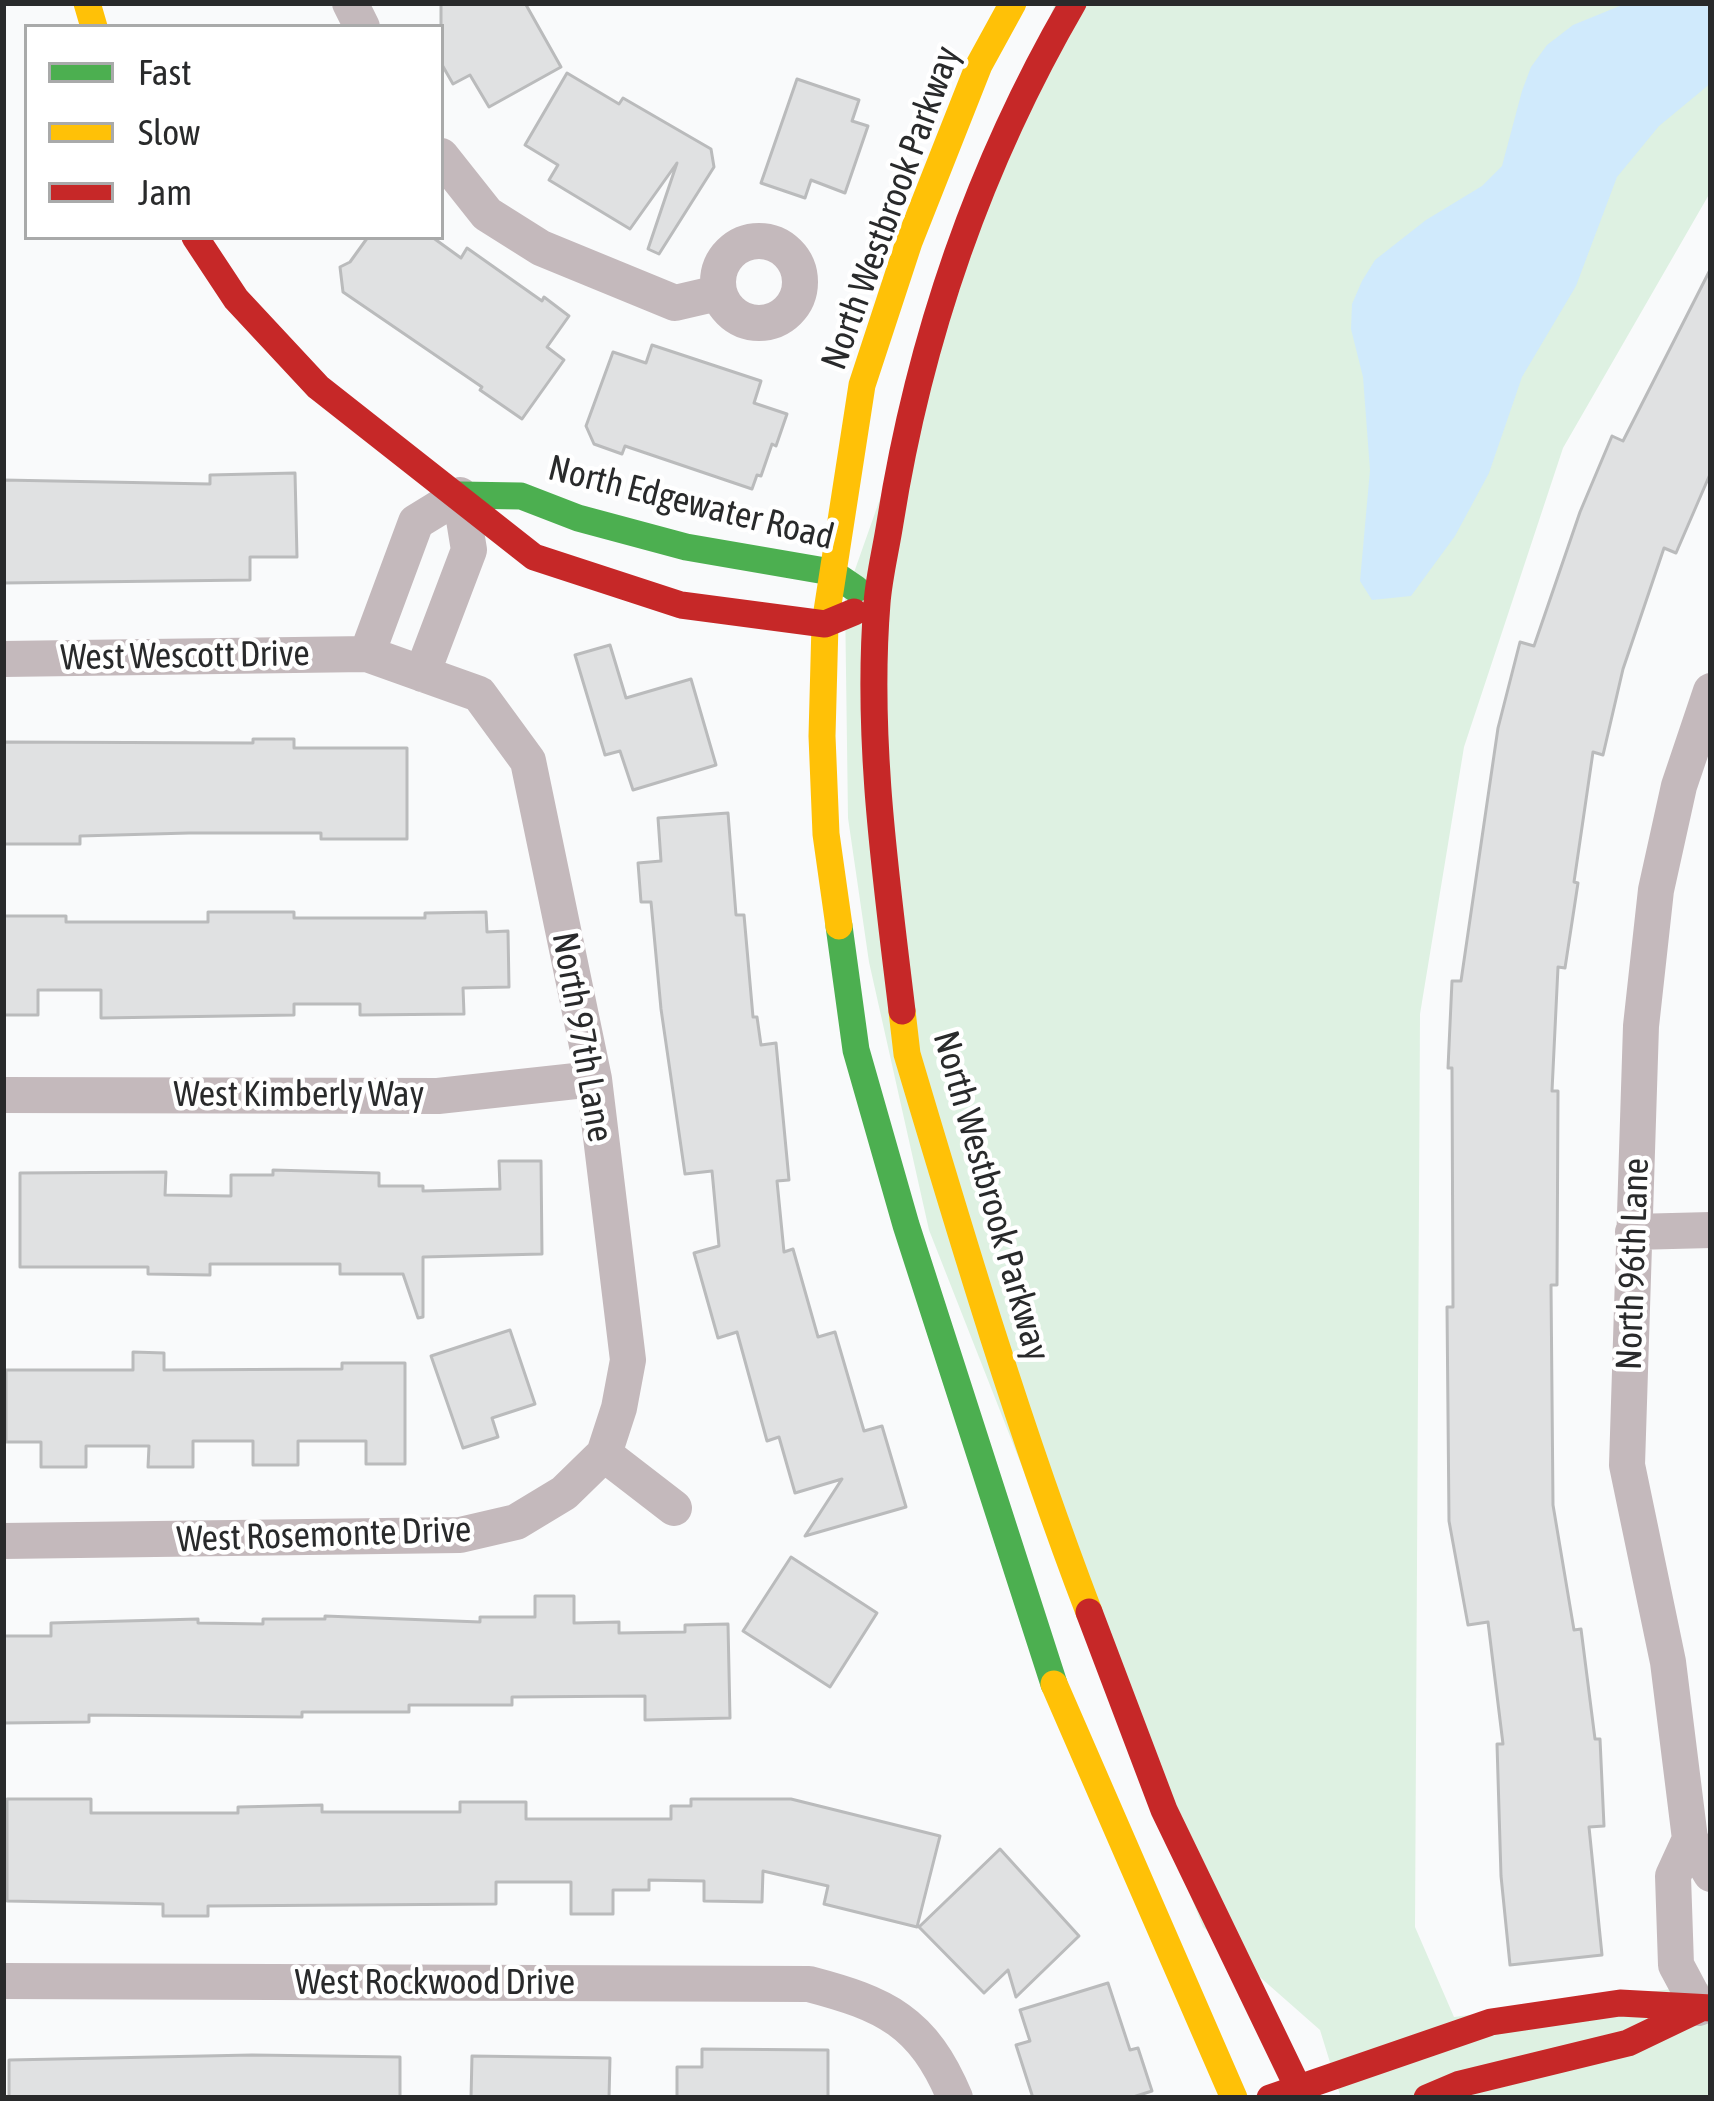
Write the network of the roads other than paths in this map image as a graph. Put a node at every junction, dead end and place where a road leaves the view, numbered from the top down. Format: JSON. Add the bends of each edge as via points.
{"nodes":[{"id":1,"x":1013,"y":3,"type":"edge"},
{"id":2,"x":1072,"y":3,"type":"edge"},
{"id":3,"x":444,"y":160,"type":"edge"},
{"id":4,"x":196,"y":240,"type":"edge"},
{"id":5,"x":718,"y":293,"type":"dead end"},
{"id":6,"x":460,"y":495,"type":"junction"},
{"id":7,"x":832,"y":572,"type":"junction"},
{"id":8,"x":877,"y":603,"type":"junction"},
{"id":9,"x":825,"y":624,"type":"junction"},
{"id":10,"x":368,"y":654,"type":"junction"},
{"id":11,"x":3,"y":658,"type":"edge"},
{"id":12,"x":422,"y":674,"type":"junction"},
{"id":13,"x":1711,"y":691,"type":"edge"},
{"id":14,"x":1695,"y":787,"type":"edge"},
{"id":15,"x":594,"y":1079,"type":"junction"},
{"id":16,"x":3,"y":1095,"type":"edge"},
{"id":17,"x":1711,"y":1230,"type":"edge"},
{"id":18,"x":1633,"y":1232,"type":"junction"},
{"id":19,"x":604,"y":1454,"type":"junction"},
{"id":20,"x":674,"y":1508,"type":"dead end"},
{"id":21,"x":3,"y":1541,"type":"edge"},
{"id":22,"x":1690,"y":1840,"type":"junction"},
{"id":23,"x":1711,"y":1874,"type":"edge"},
{"id":24,"x":1711,"y":1973,"type":"edge"},
{"id":25,"x":3,"y":1981,"type":"edge"},
{"id":26,"x":1705,"y":2008,"type":"edge"},
{"id":27,"x":1302,"y":2093,"type":"edge"},
{"id":28,"x":955,"y":2098,"type":"edge"},
{"id":29,"x":1234,"y":2098,"type":"edge"},
{"id":30,"x":1269,"y":2098,"type":"edge"},
{"id":31,"x":1427,"y":2098,"type":"edge"}],
"edges":[{"from":1,"to":7,"type":"street","name":"North Westbrook Parkway","via":[[979,65],[909,242],[862,386]]},
{"from":2,"to":8,"type":"street","name":"North Westbrook Parkway","via":[[1007,128],[957,253],[914,402]]},
{"from":3,"to":5,"type":"street","via":[[487,214],[541,248],[674,303]]},
{"from":4,"to":6,"type":"street","via":[[236,299],[318,387]]},
{"from":6,"to":7,"type":"street","name":"North Edgewater Road","via":[[520,496],[686,547]]},
{"from":6,"to":9,"type":"street","via":[[534,557],[623,590]]},
{"from":6,"to":10,"type":"street","via":[[416,522]]},
{"from":6,"to":12,"type":"street","via":[[469,550]]},
{"from":7,"to":8,"type":"street","name":"North Edgewater Road"},
{"from":7,"to":9,"type":"street","name":"North Westbrook Parkway"},
{"from":8,"to":9,"type":"street"},
{"from":8,"to":27,"type":"street","name":"North Westbrook Parkway","via":[[882,846],[908,1054],[988,1328],[1096,1635],[1164,1810]]},
{"from":9,"to":29,"type":"street","name":"North Westbrook Parkway","via":[[826,834],[856,1050],[1043,1659]]},
{"from":10,"to":11,"type":"street","name":"West Wescott Drive"},
{"from":10,"to":12,"type":"street","name":"North 97th Lane"},
{"from":12,"to":15,"type":"street","name":"North 97th Lane","via":[[478,694],[528,761]]},
{"from":13,"to":14,"type":"street","name":"North 96th Lane"},
{"from":14,"to":18,"type":"street","name":"North 96th Lane","via":[[1656,890]]},
{"from":15,"to":16,"type":"street","name":"West Kimberly Way","via":[[438,1096]]},
{"from":15,"to":19,"type":"street","name":"North 97th Lane","via":[[628,1360]]},
{"from":17,"to":18,"type":"street"},
{"from":18,"to":22,"type":"street","name":"North 96th Lane","via":[[1627,1465],[1668,1662]]},
{"from":19,"to":20,"type":"street"},
{"from":19,"to":21,"type":"street","name":"West Rosemonte Drive","via":[[564,1493],[516,1522],[460,1535]]},
{"from":22,"to":23,"type":"street","name":"North 96th Lane"},
{"from":22,"to":26,"type":"street","name":"North 96th Lane","via":[[1673,1876],[1676,1965]]},
{"from":24,"to":26,"type":"street"},
{"from":25,"to":28,"type":"street","name":"West Rockwood Drive","via":[[809,1984],[865,1999],[905,2023],[942,2066]]},
{"from":26,"to":27,"type":"street","via":[[1619,2003],[1491,2022]]},
{"from":26,"to":31,"type":"street","via":[[1628,2044]]},
{"from":27,"to":30,"type":"street"}]}
